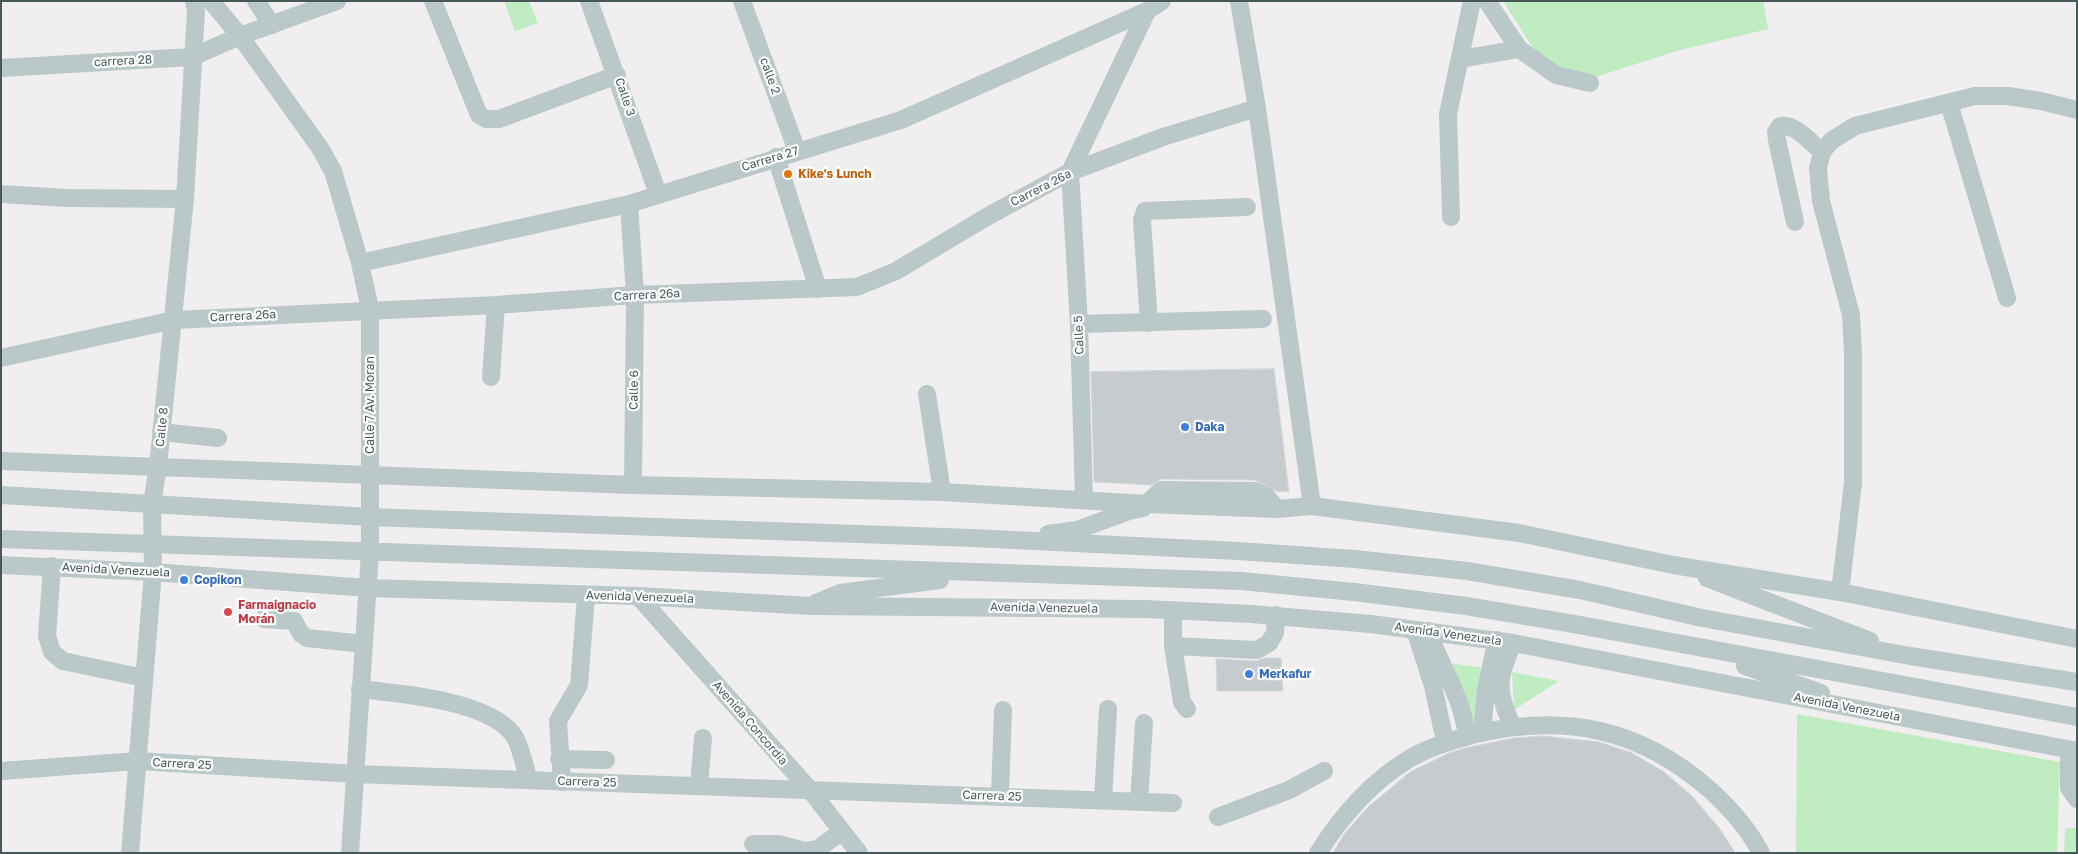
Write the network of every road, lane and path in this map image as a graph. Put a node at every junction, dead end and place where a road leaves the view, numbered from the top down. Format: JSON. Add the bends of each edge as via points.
{"nodes":[{"id":1,"x":194,"y":1,"type":"edge"},
{"id":2,"x":211,"y":1,"type":"edge"},
{"id":3,"x":256,"y":1,"type":"edge"},
{"id":4,"x":338,"y":1,"type":"edge"},
{"id":5,"x":433,"y":1,"type":"edge"},
{"id":6,"x":589,"y":1,"type":"edge"},
{"id":7,"x":742,"y":1,"type":"edge"},
{"id":8,"x":1162,"y":1,"type":"edge"},
{"id":9,"x":1238,"y":1,"type":"edge"},
{"id":10,"x":1472,"y":1,"type":"edge"},
{"id":11,"x":1487,"y":1,"type":"edge"},
{"id":12,"x":1147,"y":11,"type":"junction"},
{"id":13,"x":272,"y":24,"type":"junction"},
{"id":14,"x":240,"y":36,"type":"junction"},
{"id":15,"x":1519,"y":49,"type":"junction"},
{"id":16,"x":192,"y":57,"type":"junction"},
{"id":17,"x":1460,"y":59,"type":"junction"},
{"id":18,"x":1,"y":68,"type":"edge"},
{"id":19,"x":617,"y":75,"type":"junction"},
{"id":20,"x":1590,"y":84,"type":"dead end"},
{"id":21,"x":1949,"y":103,"type":"junction"},
{"id":22,"x":1257,"y":108,"type":"junction"},
{"id":23,"x":2077,"y":110,"type":"edge"},
{"id":24,"x":798,"y":151,"type":"junction"},
{"id":25,"x":1822,"y":152,"type":"junction"},
{"id":26,"x":776,"y":157,"type":"junction"},
{"id":27,"x":1070,"y":172,"type":"junction"},
{"id":28,"x":1,"y":194,"type":"edge"},
{"id":29,"x":658,"y":194,"type":"junction"},
{"id":30,"x":185,"y":199,"type":"junction"},
{"id":31,"x":629,"y":204,"type":"junction"},
{"id":32,"x":1247,"y":207,"type":"dead end"},
{"id":33,"x":1451,"y":216,"type":"dead end"},
{"id":34,"x":1795,"y":222,"type":"dead end"},
{"id":35,"x":360,"y":263,"type":"junction"},
{"id":36,"x":818,"y":289,"type":"junction"},
{"id":37,"x":635,"y":295,"type":"junction"},
{"id":38,"x":2007,"y":298,"type":"dead end"},
{"id":39,"x":496,"y":305,"type":"junction"},
{"id":40,"x":370,"y":310,"type":"junction"},
{"id":41,"x":1263,"y":319,"type":"dead end"},
{"id":42,"x":174,"y":320,"type":"junction"},
{"id":43,"x":1149,"y":323,"type":"junction"},
{"id":44,"x":1079,"y":324,"type":"junction"},
{"id":45,"x":1,"y":358,"type":"edge"},
{"id":46,"x":492,"y":377,"type":"dead end"},
{"id":47,"x":927,"y":394,"type":"dead end"},
{"id":48,"x":161,"y":432,"type":"junction"},
{"id":49,"x":218,"y":438,"type":"dead end"},
{"id":50,"x":1,"y":461,"type":"edge"},
{"id":51,"x":158,"y":466,"type":"junction"},
{"id":52,"x":370,"y":476,"type":"junction"},
{"id":53,"x":633,"y":485,"type":"junction"},
{"id":54,"x":942,"y":492,"type":"junction"},
{"id":55,"x":1,"y":496,"type":"edge"},
{"id":56,"x":1084,"y":499,"type":"junction"},
{"id":57,"x":1173,"y":503,"type":"junction"},
{"id":58,"x":152,"y":504,"type":"junction"},
{"id":59,"x":1146,"y":504,"type":"junction"},
{"id":60,"x":1312,"y":506,"type":"junction"},
{"id":61,"x":1277,"y":509,"type":"junction"},
{"id":62,"x":369,"y":517,"type":"junction"},
{"id":63,"x":1,"y":539,"type":"edge"},
{"id":64,"x":1008,"y":540,"type":"junction"},
{"id":65,"x":152,"y":543,"type":"junction"},
{"id":66,"x":370,"y":552,"type":"junction"},
{"id":67,"x":1,"y":565,"type":"edge"},
{"id":68,"x":52,"y":566,"type":"junction"},
{"id":69,"x":1673,"y":566,"type":"junction"},
{"id":70,"x":153,"y":572,"type":"junction"},
{"id":71,"x":980,"y":573,"type":"junction"},
{"id":72,"x":368,"y":588,"type":"junction"},
{"id":73,"x":1840,"y":592,"type":"junction"},
{"id":74,"x":586,"y":596,"type":"junction"},
{"id":75,"x":638,"y":596,"type":"junction"},
{"id":76,"x":811,"y":606,"type":"junction"},
{"id":77,"x":1173,"y":610,"type":"junction"},
{"id":78,"x":1276,"y":616,"type":"junction"},
{"id":79,"x":264,"y":619,"type":"dead end"},
{"id":80,"x":1421,"y":630,"type":"junction"},
{"id":81,"x":2077,"y":639,"type":"edge"},
{"id":82,"x":1505,"y":642,"type":"junction"},
{"id":83,"x":364,"y":644,"type":"junction"},
{"id":84,"x":1173,"y":646,"type":"junction"},
{"id":85,"x":1697,"y":648,"type":"junction"},
{"id":86,"x":1910,"y":656,"type":"junction"},
{"id":87,"x":144,"y":678,"type":"junction"},
{"id":88,"x":2077,"y":682,"type":"edge"},
{"id":89,"x":360,"y":689,"type":"junction"},
{"id":90,"x":1187,"y":709,"type":"dead end"},
{"id":91,"x":1003,"y":710,"type":"dead end"},
{"id":92,"x":1108,"y":710,"type":"dead end"},
{"id":93,"x":1875,"y":713,"type":"junction"},
{"id":94,"x":2077,"y":717,"type":"edge"},
{"id":95,"x":1509,"y":718,"type":"dead end"},
{"id":96,"x":1144,"y":723,"type":"dead end"},
{"id":97,"x":1443,"y":732,"type":"dead end"},
{"id":98,"x":1475,"y":734,"type":"junction"},
{"id":99,"x":703,"y":738,"type":"dead end"},
{"id":100,"x":2073,"y":750,"type":"edge"},
{"id":101,"x":559,"y":759,"type":"junction"},
{"id":102,"x":606,"y":760,"type":"dead end"},
{"id":103,"x":138,"y":761,"type":"junction"},
{"id":104,"x":1,"y":771,"type":"edge"},
{"id":105,"x":1324,"y":771,"type":"dead end"},
{"id":106,"x":355,"y":774,"type":"junction"},
{"id":107,"x":529,"y":780,"type":"junction"},
{"id":108,"x":562,"y":782,"type":"junction"},
{"id":109,"x":699,"y":785,"type":"junction"},
{"id":110,"x":810,"y":790,"type":"junction"},
{"id":111,"x":1000,"y":796,"type":"junction"},
{"id":112,"x":2077,"y":799,"type":"edge"},
{"id":113,"x":1102,"y":800,"type":"junction"},
{"id":114,"x":1140,"y":802,"type":"junction"},
{"id":115,"x":1173,"y":803,"type":"dead end"},
{"id":116,"x":1218,"y":817,"type":"dead end"},
{"id":117,"x":842,"y":831,"type":"junction"},
{"id":118,"x":753,"y":844,"type":"dead end"},
{"id":119,"x":130,"y":853,"type":"edge"},
{"id":120,"x":350,"y":853,"type":"edge"},
{"id":121,"x":859,"y":853,"type":"edge"},
{"id":122,"x":1318,"y":853,"type":"edge"},
{"id":123,"x":1761,"y":853,"type":"edge"}],
"edges":[{"from":1,"to":16,"type":"street","name":"Calle 8"},
{"from":2,"to":14,"type":"street","name":"Calle 7 Av. Moran"},
{"from":3,"to":13,"type":"street"},
{"from":4,"to":13,"type":"street","name":"carrera 28"},
{"from":5,"to":19,"type":"street","via":[[479,115],[486,119],[499,118]]},
{"from":6,"to":19,"type":"street","name":"Calle 3"},
{"from":7,"to":24,"type":"street","name":"calle 2"},
{"from":8,"to":12,"type":"street","name":"Carrera 27"},
{"from":9,"to":22,"type":"street"},
{"from":10,"to":17,"type":"street"},
{"from":11,"to":15,"type":"street"},
{"from":12,"to":24,"type":"street","name":"Carrera 27","via":[[901,120]]},
{"from":12,"to":27,"type":"street"},
{"from":13,"to":14,"type":"street","name":"carrera 28"},
{"from":14,"to":16,"type":"street","name":"carrera 28"},
{"from":14,"to":35,"type":"street","name":"Calle 7 Av. Moran","via":[[333,171]]},
{"from":15,"to":17,"type":"street"},
{"from":15,"to":20,"type":"street","via":[[1556,75]]},
{"from":16,"to":18,"type":"street","name":"carrera 28"},
{"from":16,"to":30,"type":"street","name":"Calle 8"},
{"from":17,"to":33,"type":"street","via":[[1448,114]]},
{"from":19,"to":29,"type":"street","name":"Calle 3"},
{"from":21,"to":23,"type":"street","via":[[1975,96],[2008,96]]},
{"from":21,"to":25,"type":"street","via":[[1855,126],[1831,141]]},
{"from":21,"to":38,"type":"street"},
{"from":22,"to":27,"type":"street","name":"Carrera 26a","via":[[1163,137]]},
{"from":22,"to":60,"type":"street"},
{"from":24,"to":26,"type":"street","name":"Carrera 27"},
{"from":25,"to":34,"type":"street","via":[[1787,124],[1776,132]]},
{"from":25,"to":73,"type":"street","via":[[1818,168],[1821,201],[1851,315],[1854,353],[1854,483]]},
{"from":26,"to":29,"type":"street","name":"Carrera 27"},
{"from":26,"to":36,"type":"street"},
{"from":27,"to":36,"type":"street","name":"Carrera 26a","via":[[896,271],[857,287]]},
{"from":27,"to":44,"type":"street","name":"Calle 5"},
{"from":28,"to":30,"type":"street"},
{"from":29,"to":31,"type":"street","name":"Carrera 27"},
{"from":30,"to":42,"type":"street","name":"Calle 8"},
{"from":31,"to":35,"type":"street","name":"Carrera 27"},
{"from":31,"to":37,"type":"street","name":"Calle 6"},
{"from":32,"to":43,"type":"street","via":[[1145,211],[1142,220]]},
{"from":35,"to":40,"type":"street","name":"Calle 7 Av. Moran"},
{"from":36,"to":37,"type":"street","name":"Carrera 26a"},
{"from":37,"to":39,"type":"street","name":"Carrera 26a"},
{"from":37,"to":53,"type":"street","name":"Calle 6"},
{"from":39,"to":40,"type":"street","name":"Carrera 26a"},
{"from":39,"to":46,"type":"street"},
{"from":40,"to":42,"type":"street","name":"Carrera 26a"},
{"from":40,"to":52,"type":"street","name":"Calle 7 Av. Moran"},
{"from":41,"to":43,"type":"street"},
{"from":42,"to":45,"type":"street","name":"Carrera 26a"},
{"from":42,"to":48,"type":"street","name":"Calle 8"},
{"from":43,"to":44,"type":"street"},
{"from":44,"to":56,"type":"street","name":"Calle 5"},
{"from":47,"to":54,"type":"street"},
{"from":48,"to":49,"type":"street"},
{"from":48,"to":51,"type":"street","name":"Calle 8"},
{"from":50,"to":51,"type":"street"},
{"from":51,"to":52,"type":"street"},
{"from":51,"to":58,"type":"street","name":"Calle 8"},
{"from":52,"to":53,"type":"street"},
{"from":52,"to":62,"type":"street","name":"Calle 7 Av. Moran"},
{"from":53,"to":54,"type":"street"},
{"from":54,"to":56,"type":"street"},
{"from":55,"to":58,"type":"street"},
{"from":56,"to":59,"type":"street"},
{"from":57,"to":59,"type":"street"},
{"from":57,"to":61,"type":"street"},
{"from":57,"to":64,"type":"street","via":[[1129,511],[1077,530]]},
{"from":58,"to":62,"type":"street"},
{"from":58,"to":65,"type":"street","name":"Calle 8"},
{"from":59,"to":61,"type":"street","via":[[1161,490],[1255,491],[1266,496]]},
{"from":60,"to":61,"type":"street"},
{"from":60,"to":69,"type":"street","via":[[1518,534]]},
{"from":62,"to":64,"type":"street"},
{"from":62,"to":66,"type":"street","name":"Calle 7 Av. Moran"},
{"from":63,"to":65,"type":"street"},
{"from":64,"to":86,"type":"street","via":[[1247,552],[1467,570]]},
{"from":65,"to":66,"type":"street"},
{"from":65,"to":70,"type":"street","name":"Calle 8"},
{"from":66,"to":71,"type":"street"},
{"from":66,"to":72,"type":"street","name":"Calle 7 Av. Moran"},
{"from":67,"to":68,"type":"street","name":"Avenida Venezuela"},
{"from":68,"to":70,"type":"street","name":"Avenida Venezuela"},
{"from":68,"to":87,"type":"street","via":[[47,636],[52,652],[63,661]]},
{"from":69,"to":73,"type":"street"},
{"from":69,"to":86,"type":"street"},
{"from":70,"to":72,"type":"street","name":"Avenida Venezuela"},
{"from":70,"to":87,"type":"street","name":"Calle 8"},
{"from":71,"to":76,"type":"street","via":[[840,593]]},
{"from":71,"to":85,"type":"street","via":[[1241,581],[1354,592],[1564,622]]},
{"from":72,"to":74,"type":"street","name":"Avenida Venezuela"},
{"from":72,"to":83,"type":"street","name":"Calle 7 Av. Moran"},
{"from":73,"to":81,"type":"street"},
{"from":74,"to":75,"type":"street","name":"Avenida Venezuela"},
{"from":74,"to":101,"type":"street","via":[[579,685],[558,721]]},
{"from":75,"to":76,"type":"street","name":"Avenida Venezuela"},
{"from":75,"to":110,"type":"street","name":"Avenida Concordia"},
{"from":76,"to":77,"type":"street","name":"Avenida Venezuela"},
{"from":77,"to":78,"type":"street","name":"Avenida Venezuela"},
{"from":77,"to":84,"type":"street"},
{"from":78,"to":80,"type":"street","name":"Avenida Venezuela"},
{"from":78,"to":84,"type":"street","via":[[1275,633],[1269,643],[1257,650]]},
{"from":79,"to":83,"type":"street","via":[[294,621],[301,634],[308,638]]},
{"from":80,"to":82,"type":"street","name":"Avenida Venezuela"},
{"from":80,"to":97,"type":"street"},
{"from":80,"to":98,"type":"street","via":[[1438,657]]},
{"from":82,"to":93,"type":"street","name":"Avenida Venezuela"},
{"from":82,"to":95,"type":"street","via":[[1499,685]]},
{"from":82,"to":98,"type":"street","via":[[1486,689]]},
{"from":83,"to":89,"type":"street","name":"Calle 7 Av. Moran"},
{"from":84,"to":90,"type":"street","via":[[1182,702]]},
{"from":85,"to":93,"type":"street"},
{"from":85,"to":94,"type":"street"},
{"from":86,"to":88,"type":"street"},
{"from":87,"to":103,"type":"street","name":"Calle 8"},
{"from":89,"to":106,"type":"street","name":"Calle 7 Av. Moran"},
{"from":89,"to":107,"type":"street","via":[[470,706],[494,718],[513,734]]},
{"from":91,"to":111,"type":"street"},
{"from":92,"to":113,"type":"street"},
{"from":93,"to":100,"type":"street","name":"Avenida Venezuela"},
{"from":96,"to":114,"type":"street"},
{"from":98,"to":122,"type":"street","via":[[1412,757],[1382,778],[1346,813]]},
{"from":98,"to":123,"type":"street","via":[[1517,726],[1557,724],[1597,729],[1630,738],[1699,780],[1734,813]]},
{"from":99,"to":109,"type":"street"},
{"from":100,"to":112,"type":"street","via":[[2069,788]]},
{"from":101,"to":102,"type":"street"},
{"from":101,"to":108,"type":"street"},
{"from":103,"to":104,"type":"street","name":"Carrera 25"},
{"from":103,"to":106,"type":"street","name":"Carrera 25"},
{"from":103,"to":119,"type":"street","name":"Calle 8"},
{"from":105,"to":116,"type":"street","via":[[1289,790]]},
{"from":106,"to":107,"type":"street","name":"Carrera 25"},
{"from":106,"to":120,"type":"street","name":"Calle 7 Av. Moran"},
{"from":107,"to":108,"type":"street","name":"Carrera 25"},
{"from":108,"to":109,"type":"street","name":"Carrera 25"},
{"from":109,"to":110,"type":"street","name":"Carrera 25"},
{"from":110,"to":111,"type":"street","name":"Carrera 25"},
{"from":110,"to":117,"type":"street","name":"Avenida Concordia"},
{"from":111,"to":113,"type":"street","name":"Carrera 25"},
{"from":113,"to":114,"type":"street","name":"Carrera 25"},
{"from":114,"to":115,"type":"street","name":"Carrera 25"},
{"from":117,"to":118,"type":"street","via":[[818,849],[805,851],[778,844]]},
{"from":117,"to":121,"type":"street","name":"Avenida Concordia"}]}
